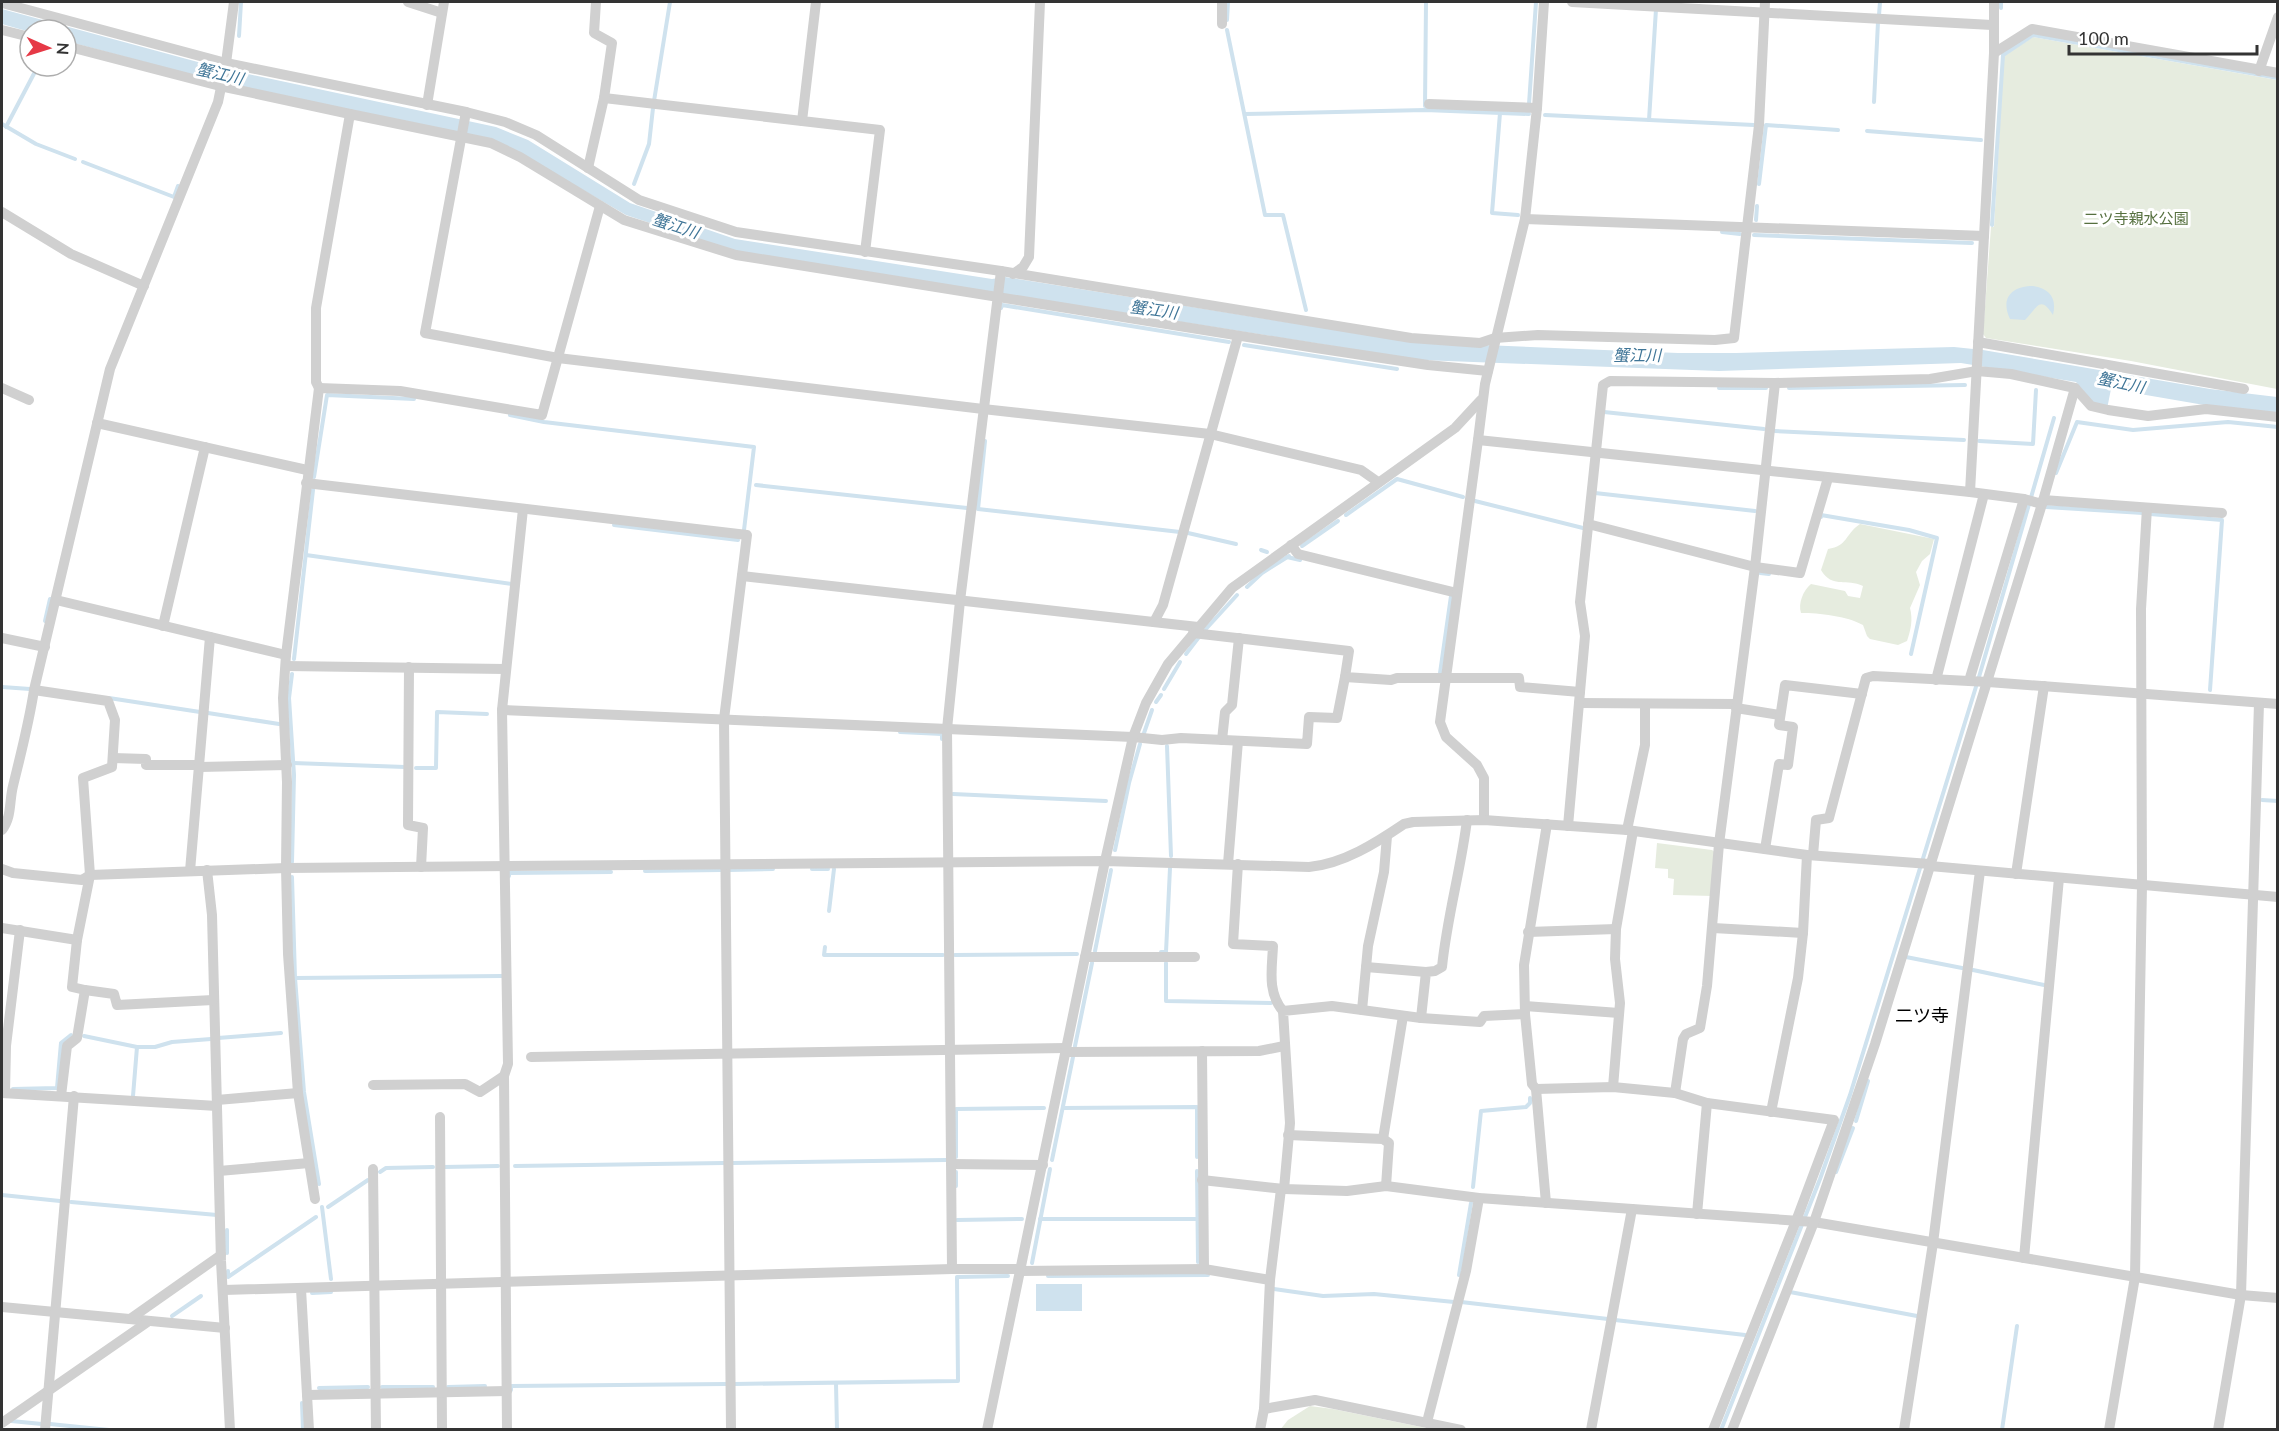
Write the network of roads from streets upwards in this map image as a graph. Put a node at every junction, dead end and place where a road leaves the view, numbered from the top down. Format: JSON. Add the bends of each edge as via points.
{"nodes":[{"id":1,"x":234,"y":2,"type":"edge"},
{"id":2,"x":408,"y":2,"type":"edge"},
{"id":3,"x":596,"y":2,"type":"edge"},
{"id":4,"x":816,"y":2,"type":"edge"},
{"id":5,"x":1040,"y":2,"type":"edge"},
{"id":6,"x":1222,"y":2,"type":"edge"},
{"id":7,"x":1544,"y":2,"type":"edge"},
{"id":8,"x":1572,"y":2,"type":"edge"},
{"id":9,"x":1994,"y":2,"type":"edge"},
{"id":10,"x":2,"y":3,"type":"edge"},
{"id":11,"x":443,"y":7,"type":"edge"},
{"id":12,"x":1764,"y":7,"type":"edge"},
{"id":13,"x":2277,"y":17,"type":"edge"},
{"id":14,"x":1222,"y":24,"type":"dead end"},
{"id":15,"x":1992,"y":25,"type":"junction"},
{"id":16,"x":2,"y":30,"type":"edge"},
{"id":17,"x":18,"y":34,"type":"edge"},
{"id":18,"x":78,"y":49,"type":"edge"},
{"id":19,"x":1994,"y":53,"type":"junction"},
{"id":20,"x":226,"y":63,"type":"junction"},
{"id":21,"x":2259,"y":70,"type":"junction"},
{"id":22,"x":2277,"y":73,"type":"edge"},
{"id":23,"x":220,"y":86,"type":"junction"},
{"id":24,"x":604,"y":98,"type":"junction"},
{"id":25,"x":1429,"y":104,"type":"dead end"},
{"id":26,"x":427,"y":105,"type":"junction"},
{"id":27,"x":1537,"y":108,"type":"junction"},
{"id":28,"x":350,"y":114,"type":"junction"},
{"id":29,"x":466,"y":114,"type":"junction"},
{"id":30,"x":802,"y":121,"type":"junction"},
{"id":31,"x":462,"y":136,"type":"junction"},
{"id":32,"x":588,"y":168,"type":"junction"},
{"id":33,"x":600,"y":207,"type":"junction"},
{"id":34,"x":2,"y":212,"type":"edge"},
{"id":35,"x":1525,"y":219,"type":"junction"},
{"id":36,"x":1747,"y":227,"type":"junction"},
{"id":37,"x":1984,"y":236,"type":"junction"},
{"id":38,"x":865,"y":252,"type":"junction"},
{"id":39,"x":1001,"y":273,"type":"junction"},
{"id":40,"x":1013,"y":274,"type":"junction"},
{"id":41,"x":144,"y":286,"type":"junction"},
{"id":42,"x":997,"y":296,"type":"junction"},
{"id":43,"x":1238,"y":336,"type":"junction"},
{"id":44,"x":1495,"y":340,"type":"junction"},
{"id":45,"x":1978,"y":342,"type":"junction"},
{"id":46,"x":558,"y":358,"type":"junction"},
{"id":47,"x":1488,"y":368,"type":"junction"},
{"id":48,"x":1977,"y":371,"type":"junction"},
{"id":49,"x":1775,"y":383,"type":"junction"},
{"id":50,"x":319,"y":387,"type":"junction"},
{"id":51,"x":2,"y":388,"type":"edge"},
{"id":52,"x":2074,"y":388,"type":"junction"},
{"id":53,"x":2244,"y":389,"type":"dead end"},
{"id":54,"x":29,"y":400,"type":"dead end"},
{"id":55,"x":1481,"y":400,"type":"junction"},
{"id":56,"x":983,"y":410,"type":"junction"},
{"id":57,"x":2277,"y":417,"type":"edge"},
{"id":58,"x":97,"y":423,"type":"junction"},
{"id":59,"x":1210,"y":434,"type":"junction"},
{"id":60,"x":1478,"y":440,"type":"junction"},
{"id":61,"x":205,"y":447,"type":"junction"},
{"id":62,"x":1596,"y":452,"type":"junction"},
{"id":63,"x":308,"y":471,"type":"junction"},
{"id":64,"x":1766,"y":471,"type":"junction"},
{"id":65,"x":1828,"y":478,"type":"junction"},
{"id":66,"x":1378,"y":482,"type":"junction"},
{"id":67,"x":306,"y":483,"type":"junction"},
{"id":68,"x":1970,"y":492,"type":"junction"},
{"id":69,"x":1984,"y":494,"type":"junction"},
{"id":70,"x":2034,"y":501,"type":"junction"},
{"id":71,"x":2147,"y":507,"type":"junction"},
{"id":72,"x":523,"y":508,"type":"junction"},
{"id":73,"x":2222,"y":513,"type":"dead end"},
{"id":74,"x":1588,"y":524,"type":"junction"},
{"id":75,"x":1291,"y":545,"type":"junction"},
{"id":76,"x":1755,"y":567,"type":"junction"},
{"id":77,"x":742,"y":576,"type":"junction"},
{"id":78,"x":1457,"y":593,"type":"junction"},
{"id":79,"x":56,"y":600,"type":"junction"},
{"id":80,"x":960,"y":601,"type":"junction"},
{"id":81,"x":1154,"y":622,"type":"junction"},
{"id":82,"x":163,"y":626,"type":"junction"},
{"id":83,"x":1195,"y":630,"type":"junction"},
{"id":84,"x":210,"y":637,"type":"junction"},
{"id":85,"x":2,"y":638,"type":"edge"},
{"id":86,"x":1239,"y":638,"type":"junction"},
{"id":87,"x":45,"y":646,"type":"junction"},
{"id":88,"x":286,"y":660,"type":"junction"},
{"id":89,"x":409,"y":667,"type":"junction"},
{"id":90,"x":505,"y":669,"type":"junction"},
{"id":91,"x":1345,"y":677,"type":"junction"},
{"id":92,"x":1445,"y":678,"type":"junction"},
{"id":93,"x":1936,"y":680,"type":"junction"},
{"id":94,"x":1978,"y":682,"type":"junction"},
{"id":95,"x":2044,"y":686,"type":"junction"},
{"id":96,"x":34,"y":690,"type":"junction"},
{"id":97,"x":1862,"y":694,"type":"junction"},
{"id":98,"x":2141,"y":694,"type":"junction"},
{"id":99,"x":1580,"y":697,"type":"junction"},
{"id":100,"x":2259,"y":703,"type":"junction"},
{"id":101,"x":2277,"y":704,"type":"edge"},
{"id":102,"x":1645,"y":705,"type":"junction"},
{"id":103,"x":1736,"y":706,"type":"junction"},
{"id":104,"x":502,"y":710,"type":"junction"},
{"id":105,"x":1780,"y":715,"type":"junction"},
{"id":106,"x":724,"y":719,"type":"junction"},
{"id":107,"x":947,"y":729,"type":"junction"},
{"id":108,"x":1133,"y":737,"type":"junction"},
{"id":109,"x":1222,"y":740,"type":"junction"},
{"id":110,"x":1238,"y":741,"type":"junction"},
{"id":111,"x":113,"y":758,"type":"junction"},
{"id":112,"x":287,"y":765,"type":"junction"},
{"id":113,"x":200,"y":766,"type":"junction"},
{"id":114,"x":1467,"y":820,"type":"junction"},
{"id":115,"x":1484,"y":820,"type":"junction"},
{"id":116,"x":1547,"y":824,"type":"junction"},
{"id":117,"x":1568,"y":826,"type":"junction"},
{"id":118,"x":2,"y":830,"type":"edge"},
{"id":119,"x":1630,"y":830,"type":"junction"},
{"id":120,"x":1386,"y":836,"type":"junction"},
{"id":121,"x":1719,"y":844,"type":"junction"},
{"id":122,"x":1765,"y":849,"type":"junction"},
{"id":123,"x":1810,"y":855,"type":"junction"},
{"id":124,"x":1105,"y":861,"type":"junction"},
{"id":125,"x":949,"y":863,"type":"junction"},
{"id":126,"x":1233,"y":864,"type":"junction"},
{"id":127,"x":1925,"y":864,"type":"junction"},
{"id":128,"x":726,"y":866,"type":"junction"},
{"id":129,"x":421,"y":867,"type":"junction"},
{"id":130,"x":503,"y":867,"type":"junction"},
{"id":131,"x":286,"y":868,"type":"junction"},
{"id":132,"x":2,"y":869,"type":"edge"},
{"id":133,"x":207,"y":870,"type":"junction"},
{"id":134,"x":190,"y":871,"type":"junction"},
{"id":135,"x":1980,"y":871,"type":"junction"},
{"id":136,"x":2016,"y":874,"type":"junction"},
{"id":137,"x":90,"y":875,"type":"junction"},
{"id":138,"x":2059,"y":878,"type":"junction"},
{"id":139,"x":2142,"y":885,"type":"junction"},
{"id":140,"x":2254,"y":895,"type":"junction"},
{"id":141,"x":2277,"y":897,"type":"edge"},
{"id":142,"x":2,"y":928,"type":"edge"},
{"id":143,"x":1713,"y":928,"type":"junction"},
{"id":144,"x":1616,"y":929,"type":"junction"},
{"id":145,"x":20,"y":930,"type":"junction"},
{"id":146,"x":1528,"y":932,"type":"junction"},
{"id":147,"x":1803,"y":933,"type":"junction"},
{"id":148,"x":77,"y":940,"type":"junction"},
{"id":149,"x":1085,"y":957,"type":"junction"},
{"id":150,"x":1195,"y":957,"type":"dead end"},
{"id":151,"x":1366,"y":967,"type":"junction"},
{"id":152,"x":1426,"y":972,"type":"junction"},
{"id":153,"x":85,"y":990,"type":"junction"},
{"id":154,"x":213,"y":1000,"type":"junction"},
{"id":155,"x":1362,"y":1010,"type":"junction"},
{"id":156,"x":1525,"y":1010,"type":"junction"},
{"id":157,"x":1283,"y":1011,"type":"junction"},
{"id":158,"x":1619,"y":1013,"type":"junction"},
{"id":159,"x":1402,"y":1016,"type":"junction"},
{"id":160,"x":1421,"y":1018,"type":"junction"},
{"id":161,"x":1284,"y":1046,"type":"junction"},
{"id":162,"x":1066,"y":1050,"type":"junction"},
{"id":163,"x":950,"y":1051,"type":"junction"},
{"id":164,"x":1202,"y":1051,"type":"junction"},
{"id":165,"x":727,"y":1054,"type":"junction"},
{"id":166,"x":531,"y":1057,"type":"dead end"},
{"id":167,"x":504,"y":1076,"type":"junction"},
{"id":168,"x":373,"y":1085,"type":"dead end"},
{"id":169,"x":1613,"y":1087,"type":"junction"},
{"id":170,"x":1536,"y":1089,"type":"junction"},
{"id":171,"x":3,"y":1093,"type":"edge"},
{"id":172,"x":298,"y":1093,"type":"junction"},
{"id":173,"x":1675,"y":1093,"type":"junction"},
{"id":174,"x":61,"y":1095,"type":"junction"},
{"id":175,"x":74,"y":1096,"type":"junction"},
{"id":176,"x":217,"y":1103,"type":"junction"},
{"id":177,"x":1707,"y":1103,"type":"junction"},
{"id":178,"x":1771,"y":1112,"type":"junction"},
{"id":179,"x":440,"y":1118,"type":"dead end"},
{"id":180,"x":1288,"y":1135,"type":"junction"},
{"id":181,"x":1383,"y":1139,"type":"junction"},
{"id":182,"x":309,"y":1163,"type":"junction"},
{"id":183,"x":951,"y":1164,"type":"junction"},
{"id":184,"x":1043,"y":1165,"type":"junction"},
{"id":185,"x":373,"y":1169,"type":"dead end"},
{"id":186,"x":219,"y":1171,"type":"junction"},
{"id":187,"x":1202,"y":1180,"type":"junction"},
{"id":188,"x":1386,"y":1186,"type":"junction"},
{"id":189,"x":1283,"y":1189,"type":"junction"},
{"id":190,"x":1479,"y":1198,"type":"junction"},
{"id":191,"x":315,"y":1199,"type":"dead end"},
{"id":192,"x":1546,"y":1203,"type":"junction"},
{"id":193,"x":1632,"y":1209,"type":"junction"},
{"id":194,"x":1697,"y":1214,"type":"junction"},
{"id":195,"x":1804,"y":1222,"type":"junction"},
{"id":196,"x":1933,"y":1243,"type":"junction"},
{"id":197,"x":221,"y":1255,"type":"junction"},
{"id":198,"x":2024,"y":1258,"type":"junction"},
{"id":199,"x":952,"y":1269,"type":"junction"},
{"id":200,"x":1204,"y":1269,"type":"junction"},
{"id":201,"x":1021,"y":1270,"type":"junction"},
{"id":202,"x":730,"y":1276,"type":"junction"},
{"id":203,"x":2135,"y":1277,"type":"junction"},
{"id":204,"x":1270,"y":1280,"type":"junction"},
{"id":205,"x":505,"y":1281,"type":"junction"},
{"id":206,"x":440,"y":1283,"type":"junction"},
{"id":207,"x":373,"y":1285,"type":"junction"},
{"id":208,"x":301,"y":1289,"type":"junction"},
{"id":209,"x":224,"y":1290,"type":"junction"},
{"id":210,"x":2241,"y":1295,"type":"junction"},
{"id":211,"x":2277,"y":1298,"type":"edge"},
{"id":212,"x":2,"y":1307,"type":"edge"},
{"id":213,"x":55,"y":1312,"type":"junction"},
{"id":214,"x":130,"y":1319,"type":"junction"},
{"id":215,"x":149,"y":1321,"type":"junction"},
{"id":216,"x":225,"y":1328,"type":"junction"},
{"id":217,"x":49,"y":1390,"type":"junction"},
{"id":218,"x":507,"y":1391,"type":"junction"},
{"id":219,"x":441,"y":1392,"type":"junction"},
{"id":220,"x":376,"y":1394,"type":"junction"},
{"id":221,"x":307,"y":1395,"type":"junction"},
{"id":222,"x":1264,"y":1409,"type":"junction"},
{"id":223,"x":1427,"y":1422,"type":"junction"},
{"id":224,"x":2,"y":1423,"type":"edge"},
{"id":225,"x":1449,"y":1428,"type":"edge"},
{"id":226,"x":45,"y":1430,"type":"edge"},
{"id":227,"x":230,"y":1430,"type":"edge"},
{"id":228,"x":309,"y":1430,"type":"edge"},
{"id":229,"x":376,"y":1430,"type":"edge"},
{"id":230,"x":442,"y":1430,"type":"edge"},
{"id":231,"x":507,"y":1430,"type":"edge"},
{"id":232,"x":731,"y":1430,"type":"edge"},
{"id":233,"x":987,"y":1430,"type":"edge"},
{"id":234,"x":1260,"y":1430,"type":"edge"},
{"id":235,"x":1461,"y":1430,"type":"edge"},
{"id":236,"x":1591,"y":1430,"type":"edge"},
{"id":237,"x":1713,"y":1430,"type":"edge"},
{"id":238,"x":1732,"y":1430,"type":"edge"},
{"id":239,"x":1904,"y":1430,"type":"edge"},
{"id":240,"x":2109,"y":1430,"type":"edge"},
{"id":241,"x":2218,"y":1430,"type":"edge"}],
"edges":[{"from":1,"to":20,"type":"street"},
{"from":2,"to":11,"type":"street"},
{"from":3,"to":24,"type":"street","via":[[594,33],[612,43]]},
{"from":4,"to":30,"type":"street"},
{"from":5,"to":40,"type":"street","via":[[1029,257]]},
{"from":6,"to":14,"type":"street"},
{"from":7,"to":27,"type":"street"},
{"from":8,"to":12,"type":"street"},
{"from":9,"to":15,"type":"street"},
{"from":10,"to":20,"type":"street"},
{"from":11,"to":26,"type":"street"},
{"from":12,"to":15,"type":"street"},
{"from":12,"to":36,"type":"street","via":[[1759,125]]},
{"from":13,"to":21,"type":"street"},
{"from":15,"to":19,"type":"street"},
{"from":16,"to":17,"type":"street"},
{"from":18,"to":23,"type":"street"},
{"from":19,"to":21,"type":"street","via":[[2032,29]]},
{"from":19,"to":37,"type":"street"},
{"from":20,"to":23,"type":"street"},
{"from":20,"to":26,"type":"street"},
{"from":21,"to":22,"type":"street"},
{"from":23,"to":28,"type":"street"},
{"from":23,"to":41,"type":"street","via":[[218,102]]},
{"from":24,"to":30,"type":"street"},
{"from":24,"to":32,"type":"street"},
{"from":25,"to":27,"type":"street"},
{"from":26,"to":29,"type":"street"},
{"from":27,"to":35,"type":"street"},
{"from":28,"to":31,"type":"street"},
{"from":28,"to":50,"type":"street","via":[[316,308]]},
{"from":29,"to":31,"type":"street"},
{"from":29,"to":32,"type":"street","via":[[505,122],[536,135]]},
{"from":30,"to":38,"type":"street","via":[[880,130]]},
{"from":31,"to":33,"type":"street","via":[[491,143],[520,157]]},
{"from":31,"to":46,"type":"street","via":[[425,333]]},
{"from":32,"to":38,"type":"street","via":[[639,200],[736,232]]},
{"from":33,"to":42,"type":"street","via":[[624,220],[736,255]]},
{"from":33,"to":46,"type":"street"},
{"from":34,"to":41,"type":"street","via":[[71,254]]},
{"from":35,"to":36,"type":"street"},
{"from":35,"to":44,"type":"street"},
{"from":36,"to":37,"type":"street"},
{"from":36,"to":44,"type":"street","via":[[1734,338],[1538,335]]},
{"from":37,"to":45,"type":"street"},
{"from":38,"to":39,"type":"street"},
{"from":39,"to":40,"type":"street"},
{"from":39,"to":42,"type":"street"},
{"from":40,"to":44,"type":"street","via":[[1411,338],[1480,343]]},
{"from":41,"to":58,"type":"street","via":[[110,369]]},
{"from":42,"to":43,"type":"street"},
{"from":42,"to":56,"type":"street"},
{"from":43,"to":47,"type":"street","via":[[1428,365]]},
{"from":43,"to":59,"type":"street"},
{"from":44,"to":47,"type":"street"},
{"from":45,"to":48,"type":"street"},
{"from":45,"to":53,"type":"street"},
{"from":46,"to":50,"type":"street","via":[[542,415],[400,391]]},
{"from":46,"to":56,"type":"street"},
{"from":47,"to":55,"type":"street"},
{"from":48,"to":49,"type":"street","via":[[1930,379]]},
{"from":48,"to":52,"type":"street"},
{"from":48,"to":68,"type":"street"},
{"from":49,"to":62,"type":"street","via":[[1610,381],[1603,385]]},
{"from":49,"to":64,"type":"street"},
{"from":50,"to":63,"type":"street"},
{"from":51,"to":54,"type":"street"},
{"from":52,"to":57,"type":"street","via":[[2091,406],[2118,412],[2148,416],[2206,409]]},
{"from":52,"to":70,"type":"street"},
{"from":55,"to":60,"type":"street"},
{"from":55,"to":66,"type":"street","via":[[1455,428]]},
{"from":56,"to":59,"type":"street"},
{"from":56,"to":80,"type":"street"},
{"from":58,"to":61,"type":"street"},
{"from":58,"to":79,"type":"street"},
{"from":59,"to":66,"type":"street","via":[[1361,470]]},
{"from":59,"to":81,"type":"street","via":[[1163,605]]},
{"from":60,"to":62,"type":"street"},
{"from":60,"to":78,"type":"street"},
{"from":61,"to":63,"type":"street"},
{"from":61,"to":82,"type":"street"},
{"from":62,"to":64,"type":"street"},
{"from":62,"to":74,"type":"street"},
{"from":63,"to":67,"type":"street"},
{"from":64,"to":65,"type":"street"},
{"from":64,"to":76,"type":"street"},
{"from":65,"to":68,"type":"street"},
{"from":65,"to":76,"type":"street","via":[[1800,573]]},
{"from":66,"to":75,"type":"street"},
{"from":67,"to":72,"type":"street"},
{"from":67,"to":88,"type":"street"},
{"from":68,"to":69,"type":"street"},
{"from":69,"to":70,"type":"street"},
{"from":69,"to":93,"type":"street"},
{"from":70,"to":71,"type":"street"},
{"from":70,"to":94,"type":"street"},
{"from":70,"to":94,"type":"street"},
{"from":71,"to":73,"type":"street"},
{"from":71,"to":98,"type":"street"},
{"from":72,"to":77,"type":"street","via":[[747,535]]},
{"from":72,"to":90,"type":"street"},
{"from":74,"to":76,"type":"street"},
{"from":74,"to":99,"type":"street","via":[[1580,602],[1585,636]]},
{"from":75,"to":78,"type":"street","via":[[1298,554]]},
{"from":75,"to":83,"type":"street","via":[[1232,588]]},
{"from":76,"to":103,"type":"street"},
{"from":77,"to":80,"type":"street"},
{"from":77,"to":106,"type":"street"},
{"from":78,"to":92,"type":"street"},
{"from":79,"to":82,"type":"street"},
{"from":79,"to":87,"type":"street"},
{"from":80,"to":81,"type":"street"},
{"from":80,"to":107,"type":"street"},
{"from":81,"to":83,"type":"street"},
{"from":82,"to":84,"type":"street"},
{"from":83,"to":86,"type":"street"},
{"from":83,"to":108,"type":"street","via":[[1168,664]]},
{"from":84,"to":88,"type":"street"},
{"from":84,"to":113,"type":"street"},
{"from":85,"to":87,"type":"street"},
{"from":86,"to":91,"type":"street","via":[[1349,651]]},
{"from":86,"to":109,"type":"street","via":[[1232,705],[1225,712]]},
{"from":87,"to":96,"type":"street"},
{"from":88,"to":89,"type":"street"},
{"from":88,"to":112,"type":"street","via":[[283,698]]},
{"from":89,"to":90,"type":"street"},
{"from":89,"to":129,"type":"street","via":[[408,825],[423,828]]},
{"from":90,"to":104,"type":"street"},
{"from":91,"to":92,"type":"street"},
{"from":91,"to":110,"type":"street","via":[[1337,718],[1309,717],[1307,744]]},
{"from":92,"to":99,"type":"street","via":[[1518,678],[1520,687]]},
{"from":92,"to":115,"type":"street","via":[[1440,722],[1446,737],[1477,765],[1484,777]]},
{"from":93,"to":94,"type":"street"},
{"from":93,"to":97,"type":"street","via":[[1873,676],[1866,678]]},
{"from":94,"to":95,"type":"street"},
{"from":94,"to":127,"type":"street"},
{"from":95,"to":98,"type":"street"},
{"from":95,"to":136,"type":"street"},
{"from":96,"to":111,"type":"street","via":[[108,701],[115,720]]},
{"from":96,"to":118,"type":"street","via":[[8,821]]},
{"from":97,"to":105,"type":"street","via":[[1785,685]]},
{"from":97,"to":123,"type":"street","via":[[1829,818],[1816,820]]},
{"from":98,"to":100,"type":"street"},
{"from":98,"to":139,"type":"street"},
{"from":99,"to":102,"type":"street"},
{"from":99,"to":117,"type":"street"},
{"from":100,"to":101,"type":"street"},
{"from":100,"to":140,"type":"street"},
{"from":102,"to":103,"type":"street","via":[[1652,702]]},
{"from":102,"to":119,"type":"street","via":[[1645,745]]},
{"from":103,"to":105,"type":"street"},
{"from":103,"to":121,"type":"street"},
{"from":104,"to":106,"type":"street"},
{"from":104,"to":130,"type":"street"},
{"from":105,"to":122,"type":"street","via":[[1779,725],[1793,727],[1792,736],[1788,765],[1779,764]]},
{"from":106,"to":107,"type":"street"},
{"from":106,"to":128,"type":"street"},
{"from":107,"to":108,"type":"street"},
{"from":107,"to":125,"type":"street"},
{"from":108,"to":109,"type":"street"},
{"from":108,"to":124,"type":"street"},
{"from":109,"to":110,"type":"street"},
{"from":110,"to":126,"type":"street"},
{"from":111,"to":113,"type":"street","via":[[146,759],[146,765]]},
{"from":111,"to":137,"type":"street","via":[[112,767],[83,778]]},
{"from":112,"to":113,"type":"street"},
{"from":112,"to":131,"type":"street"},
{"from":113,"to":134,"type":"street"},
{"from":114,"to":115,"type":"street"},
{"from":114,"to":120,"type":"street","via":[[1413,822]]},
{"from":114,"to":152,"type":"street","via":[[1442,967]]},
{"from":115,"to":116,"type":"street"},
{"from":116,"to":117,"type":"street"},
{"from":116,"to":146,"type":"street"},
{"from":117,"to":119,"type":"street"},
{"from":119,"to":121,"type":"street"},
{"from":119,"to":144,"type":"street"},
{"from":120,"to":126,"type":"street","via":[[1326,866]]},
{"from":120,"to":151,"type":"street","via":[[1384,872]]},
{"from":121,"to":122,"type":"street"},
{"from":121,"to":143,"type":"street"},
{"from":122,"to":123,"type":"street"},
{"from":123,"to":127,"type":"street"},
{"from":123,"to":147,"type":"street"},
{"from":124,"to":125,"type":"street"},
{"from":124,"to":126,"type":"street"},
{"from":124,"to":149,"type":"street"},
{"from":125,"to":128,"type":"street"},
{"from":125,"to":163,"type":"street"},
{"from":126,"to":157,"type":"street","via":[[1233,944],[1273,946],[1271,989]]},
{"from":127,"to":135,"type":"street"},
{"from":127,"to":195,"type":"street","via":[[1875,1044]]},
{"from":128,"to":130,"type":"street"},
{"from":128,"to":165,"type":"street"},
{"from":129,"to":130,"type":"street"},
{"from":129,"to":131,"type":"street"},
{"from":130,"to":167,"type":"street","via":[[508,1064]]},
{"from":131,"to":133,"type":"street"},
{"from":131,"to":172,"type":"street"},
{"from":132,"to":137,"type":"street","via":[[82,880]]},
{"from":133,"to":134,"type":"street"},
{"from":133,"to":154,"type":"street"},
{"from":134,"to":137,"type":"street"},
{"from":135,"to":136,"type":"street"},
{"from":135,"to":196,"type":"street"},
{"from":136,"to":138,"type":"street"},
{"from":137,"to":148,"type":"street"},
{"from":138,"to":139,"type":"street"},
{"from":138,"to":198,"type":"street"},
{"from":139,"to":140,"type":"street"},
{"from":139,"to":203,"type":"street"},
{"from":140,"to":141,"type":"street"},
{"from":140,"to":210,"type":"street"},
{"from":142,"to":145,"type":"street"},
{"from":143,"to":147,"type":"street"},
{"from":143,"to":173,"type":"street","via":[[1700,1028],[1683,1039]]},
{"from":144,"to":146,"type":"street"},
{"from":144,"to":158,"type":"street"},
{"from":145,"to":148,"type":"street"},
{"from":145,"to":171,"type":"street"},
{"from":146,"to":156,"type":"street"},
{"from":147,"to":178,"type":"street"},
{"from":148,"to":153,"type":"street","via":[[72,987]]},
{"from":149,"to":150,"type":"street"},
{"from":149,"to":162,"type":"street"},
{"from":151,"to":152,"type":"street"},
{"from":151,"to":155,"type":"street"},
{"from":152,"to":160,"type":"street"},
{"from":153,"to":154,"type":"street","via":[[114,994],[117,1005]]},
{"from":153,"to":174,"type":"street","via":[[76,1038],[67,1046]]},
{"from":154,"to":176,"type":"street"},
{"from":155,"to":157,"type":"street","via":[[1332,1006]]},
{"from":155,"to":159,"type":"street"},
{"from":156,"to":158,"type":"street"},
{"from":156,"to":160,"type":"street","via":[[1484,1016],[1480,1022]]},
{"from":156,"to":170,"type":"street","via":[[1532,1084]]},
{"from":157,"to":161,"type":"street"},
{"from":158,"to":169,"type":"street"},
{"from":159,"to":160,"type":"street"},
{"from":159,"to":181,"type":"street"},
{"from":161,"to":164,"type":"street","via":[[1259,1051]]},
{"from":161,"to":180,"type":"street"},
{"from":162,"to":163,"type":"street"},
{"from":162,"to":164,"type":"street"},
{"from":162,"to":184,"type":"street"},
{"from":163,"to":165,"type":"street"},
{"from":163,"to":183,"type":"street"},
{"from":164,"to":187,"type":"street"},
{"from":165,"to":166,"type":"street"},
{"from":165,"to":202,"type":"street"},
{"from":167,"to":168,"type":"street","via":[[480,1092],[465,1084]]},
{"from":167,"to":205,"type":"street"},
{"from":169,"to":170,"type":"street"},
{"from":169,"to":173,"type":"street"},
{"from":170,"to":192,"type":"street"},
{"from":171,"to":174,"type":"street"},
{"from":172,"to":176,"type":"street"},
{"from":172,"to":182,"type":"street"},
{"from":173,"to":177,"type":"street"},
{"from":174,"to":175,"type":"street"},
{"from":175,"to":176,"type":"street"},
{"from":175,"to":213,"type":"street"},
{"from":176,"to":186,"type":"street"},
{"from":177,"to":178,"type":"street"},
{"from":177,"to":194,"type":"street"},
{"from":178,"to":195,"type":"street","via":[[1834,1120]]},
{"from":179,"to":206,"type":"street"},
{"from":180,"to":181,"type":"street"},
{"from":180,"to":189,"type":"street"},
{"from":181,"to":188,"type":"street","via":[[1389,1143]]},
{"from":182,"to":186,"type":"street"},
{"from":182,"to":191,"type":"street"},
{"from":183,"to":184,"type":"street"},
{"from":183,"to":199,"type":"street"},
{"from":184,"to":201,"type":"street"},
{"from":185,"to":207,"type":"street"},
{"from":186,"to":197,"type":"street"},
{"from":187,"to":189,"type":"street"},
{"from":187,"to":200,"type":"street"},
{"from":188,"to":189,"type":"street","via":[[1347,1191]]},
{"from":188,"to":190,"type":"street"},
{"from":189,"to":204,"type":"street"},
{"from":190,"to":192,"type":"street"},
{"from":190,"to":223,"type":"street","via":[[1466,1271]]},
{"from":192,"to":193,"type":"street"},
{"from":193,"to":194,"type":"street"},
{"from":193,"to":236,"type":"street"},
{"from":194,"to":195,"type":"street"},
{"from":195,"to":196,"type":"street"},
{"from":195,"to":237,"type":"street"},
{"from":195,"to":238,"type":"street"},
{"from":196,"to":198,"type":"street"},
{"from":196,"to":239,"type":"street"},
{"from":197,"to":209,"type":"street"},
{"from":197,"to":214,"type":"street"},
{"from":198,"to":203,"type":"street"},
{"from":199,"to":201,"type":"street"},
{"from":199,"to":202,"type":"street"},
{"from":200,"to":201,"type":"street"},
{"from":200,"to":204,"type":"street"},
{"from":201,"to":233,"type":"street"},
{"from":202,"to":205,"type":"street"},
{"from":202,"to":232,"type":"street"},
{"from":203,"to":210,"type":"street"},
{"from":203,"to":240,"type":"street"},
{"from":204,"to":222,"type":"street"},
{"from":205,"to":206,"type":"street"},
{"from":205,"to":218,"type":"street"},
{"from":206,"to":207,"type":"street"},
{"from":206,"to":219,"type":"street"},
{"from":207,"to":208,"type":"street"},
{"from":207,"to":220,"type":"street"},
{"from":208,"to":209,"type":"street"},
{"from":208,"to":221,"type":"street"},
{"from":209,"to":216,"type":"street"},
{"from":210,"to":211,"type":"street"},
{"from":210,"to":241,"type":"street"},
{"from":212,"to":213,"type":"street"},
{"from":213,"to":214,"type":"street"},
{"from":213,"to":217,"type":"street"},
{"from":214,"to":215,"type":"street"},
{"from":215,"to":216,"type":"street"},
{"from":215,"to":217,"type":"street"},
{"from":216,"to":227,"type":"street"},
{"from":217,"to":224,"type":"street"},
{"from":217,"to":226,"type":"street"},
{"from":218,"to":219,"type":"street"},
{"from":218,"to":231,"type":"street"},
{"from":219,"to":220,"type":"street"},
{"from":219,"to":230,"type":"street"},
{"from":220,"to":221,"type":"street"},
{"from":220,"to":229,"type":"street"},
{"from":221,"to":228,"type":"street"},
{"from":222,"to":223,"type":"street","via":[[1315,1400]]},
{"from":222,"to":234,"type":"street"},
{"from":223,"to":225,"type":"street"},
{"from":225,"to":235,"type":"street"}]}
